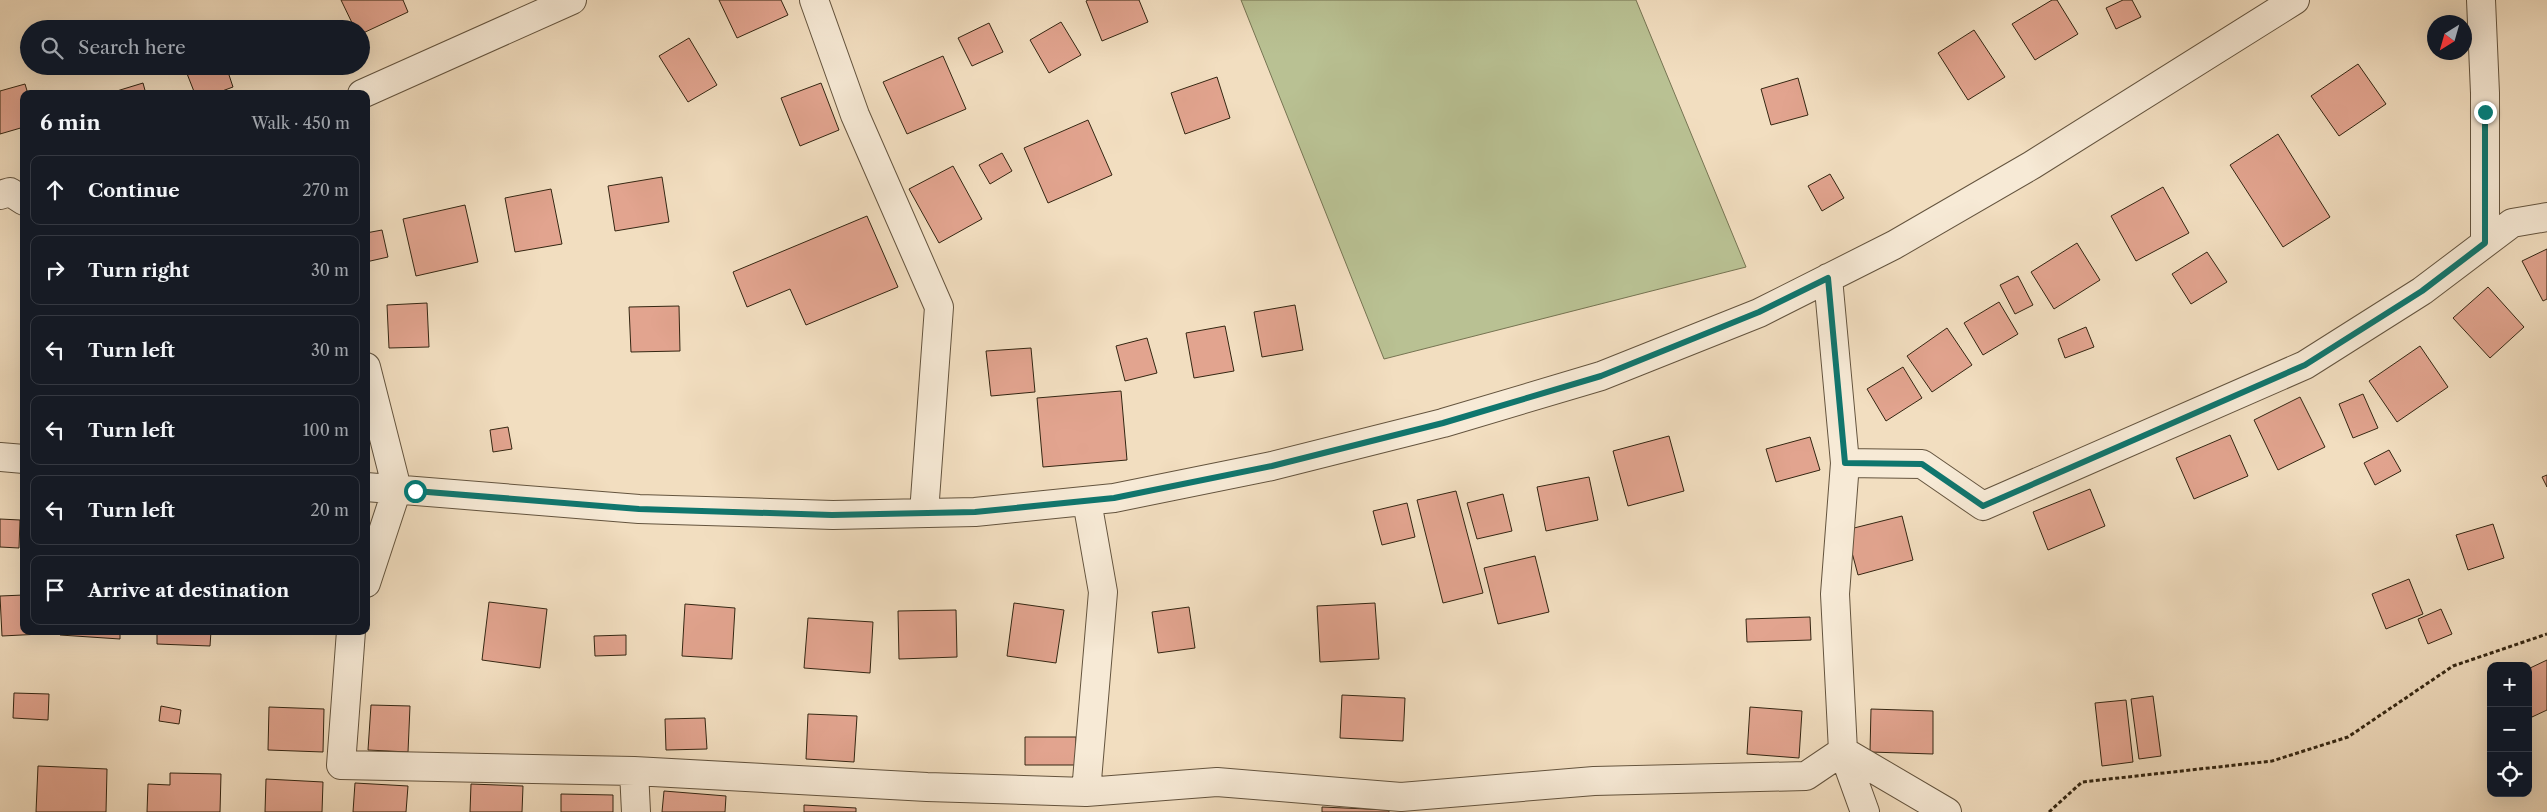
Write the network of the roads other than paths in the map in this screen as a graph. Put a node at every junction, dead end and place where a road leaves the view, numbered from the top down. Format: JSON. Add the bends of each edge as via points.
{"nodes":[{"id":1,"x":572,"y":0,"type":"edge"},
{"id":2,"x":814,"y":0,"type":"edge"},
{"id":3,"x":2293,"y":0,"type":"edge"},
{"id":4,"x":2481,"y":0,"type":"edge"},
{"id":5,"x":370,"y":90,"type":"edge"},
{"id":6,"x":0,"y":195,"type":"edge"},
{"id":7,"x":20,"y":198,"type":"edge"},
{"id":8,"x":2547,"y":217,"type":"edge"},
{"id":9,"x":2485,"y":243,"type":"junction"},
{"id":10,"x":1828,"y":278,"type":"junction"},
{"id":11,"x":370,"y":383,"type":"edge"},
{"id":12,"x":0,"y":457,"type":"edge"},
{"id":13,"x":20,"y":459,"type":"edge"},
{"id":14,"x":1845,"y":463,"type":"junction"},
{"id":15,"x":370,"y":487,"type":"edge"},
{"id":16,"x":397,"y":489,"type":"junction"},
{"id":17,"x":1087,"y":501,"type":"junction"},
{"id":18,"x":924,"y":513,"type":"junction"},
{"id":19,"x":370,"y":571,"type":"edge"},
{"id":20,"x":351,"y":635,"type":"edge"},
{"id":21,"x":1843,"y":751,"type":"junction"},
{"id":22,"x":634,"y":771,"type":"junction"},
{"id":23,"x":1086,"y":792,"type":"junction"},
{"id":24,"x":636,"y":812,"type":"edge"},
{"id":25,"x":1865,"y":812,"type":"edge"},
{"id":26,"x":1947,"y":812,"type":"edge"}],
"edges":[{"from":1,"to":5,"type":"street"},
{"from":2,"to":18,"type":"street","via":[[855,115],[939,307]]},
{"from":3,"to":10,"type":"street","via":[[2032,165],[1894,245]]},
{"from":4,"to":9,"type":"street"},
{"from":6,"to":7,"type":"street","via":[[10,192]]},
{"from":8,"to":9,"type":"street","via":[[2512,223]]},
{"from":9,"to":14,"type":"street","via":[[2422,291],[2305,365],[1983,506],[1922,464]]},
{"from":10,"to":14,"type":"street"},
{"from":10,"to":17,"type":"street","via":[[1759,312],[1592,379],[1443,423],[1272,466]]},
{"from":11,"to":16,"type":"street"},
{"from":12,"to":13,"type":"street"},
{"from":14,"to":21,"type":"street","via":[[1835,594]]},
{"from":15,"to":16,"type":"street"},
{"from":16,"to":18,"type":"street","via":[[639,509],[832,515]]},
{"from":16,"to":19,"type":"street"},
{"from":17,"to":18,"type":"street","via":[[975,512]]},
{"from":17,"to":23,"type":"street","via":[[1103,592]]},
{"from":20,"to":22,"type":"street","via":[[341,765]]},
{"from":21,"to":23,"type":"street","via":[[1806,776],[1594,781],[1401,797],[1218,782]]},
{"from":21,"to":25,"type":"street"},
{"from":21,"to":26,"type":"street"},
{"from":22,"to":23,"type":"street"},
{"from":22,"to":24,"type":"street"}]}
